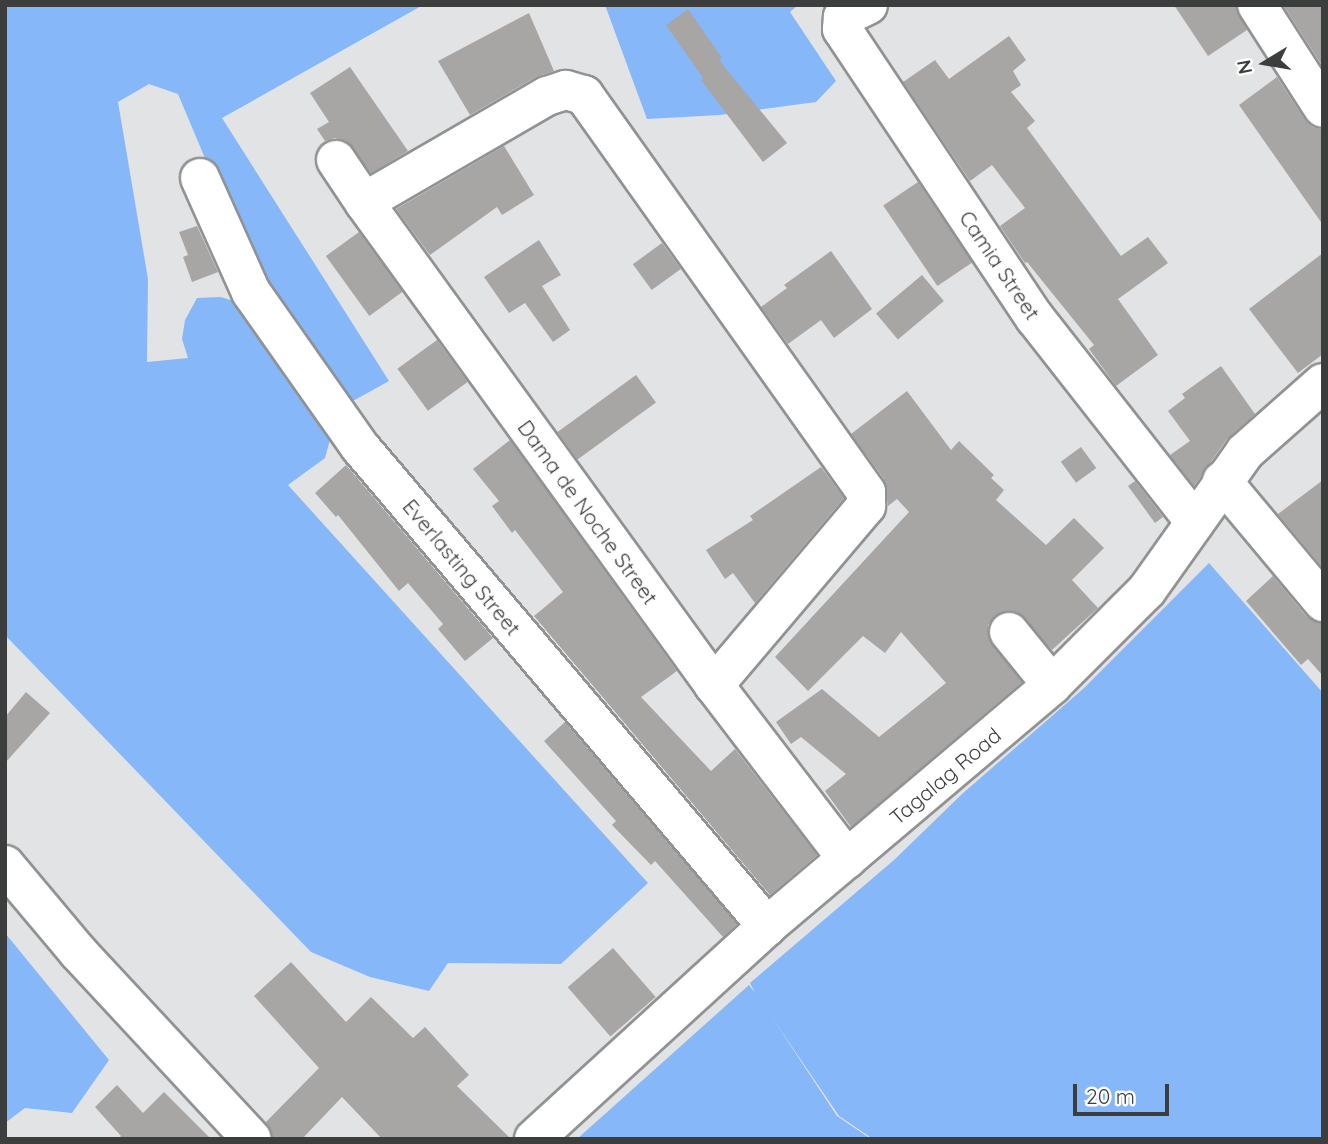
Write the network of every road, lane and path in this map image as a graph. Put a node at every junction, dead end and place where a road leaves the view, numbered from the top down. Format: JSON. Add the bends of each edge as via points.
{"nodes":[{"id":1,"x":868,"y":5,"type":"edge"},
{"id":2,"x":1256,"y":5,"type":"edge"},
{"id":3,"x":1323,"y":108,"type":"edge"},
{"id":4,"x":336,"y":160,"type":"dead end"},
{"id":5,"x":200,"y":178,"type":"dead end"},
{"id":6,"x":364,"y":202,"type":"junction"},
{"id":7,"x":1323,"y":383,"type":"edge"},
{"id":8,"x":1222,"y":481,"type":"junction"},
{"id":9,"x":1195,"y":522,"type":"junction"},
{"id":10,"x":1323,"y":602,"type":"edge"},
{"id":11,"x":1009,"y":632,"type":"dead end"},
{"id":12,"x":714,"y":685,"type":"junction"},
{"id":13,"x":1052,"y":685,"type":"junction"},
{"id":14,"x":847,"y":859,"type":"junction"},
{"id":15,"x":5,"y":865,"type":"edge"},
{"id":16,"x":767,"y":926,"type":"junction"},
{"id":17,"x":252,"y":1139,"type":"edge"},
{"id":18,"x":534,"y":1139,"type":"edge"}],
"edges":[{"from":1,"to":9,"type":"street","name":"Camia Street","via":[[843,18],[842,29],[1035,318]]},
{"from":2,"to":3,"type":"street"},
{"from":4,"to":6,"type":"street","name":"Dama de Noche Street"},
{"from":5,"to":16,"type":"street","name":"Everlasting Street","via":[[251,292],[360,447]]},
{"from":6,"to":12,"type":"street","name":"Dama de Noche Street"},
{"from":6,"to":12,"type":"street","via":[[547,96],[566,90],[584,95],[866,492],[866,506]]},
{"from":7,"to":8,"type":"street","name":"Tagalag Road","via":[[1245,452]]},
{"from":8,"to":9,"type":"street","name":"Tagalag Road"},
{"from":8,"to":10,"type":"street"},
{"from":9,"to":13,"type":"street","name":"Tagalag Road","via":[[1147,590]]},
{"from":11,"to":13,"type":"street"},
{"from":12,"to":14,"type":"street","name":"Dama de Noche Street"},
{"from":13,"to":14,"type":"street","name":"Tagalag Road"},
{"from":14,"to":16,"type":"street","name":"Tagalag Road"},
{"from":15,"to":17,"type":"street","via":[[78,952]]},
{"from":16,"to":18,"type":"street","name":"Tagalag Road"}]}
